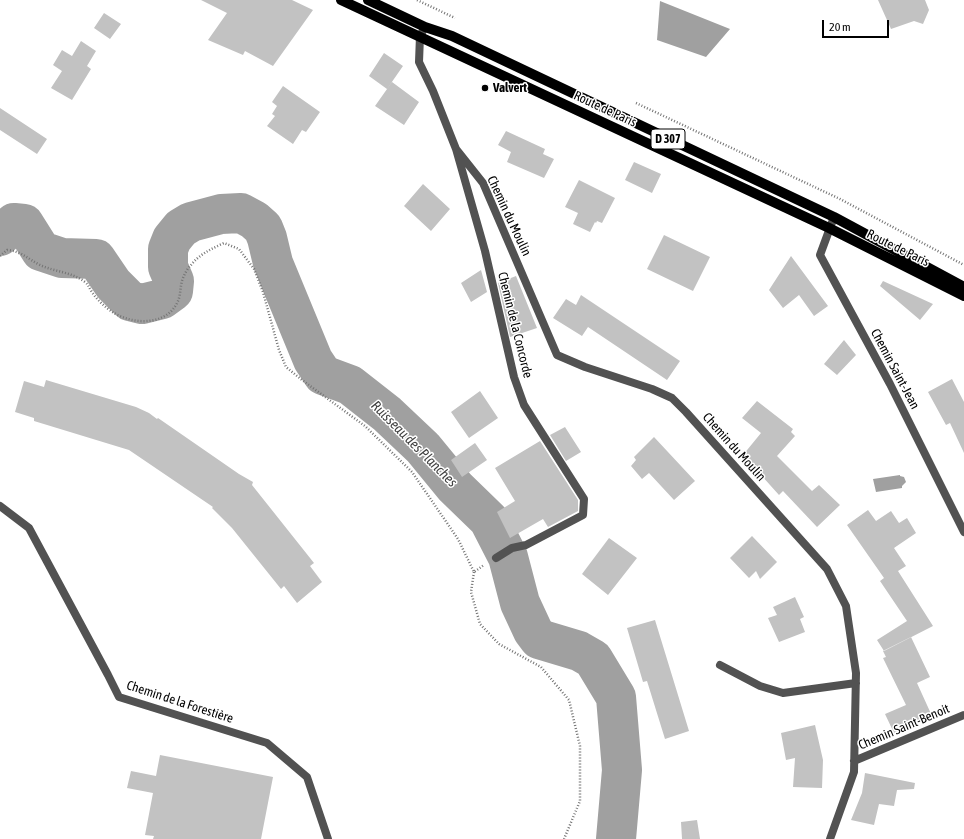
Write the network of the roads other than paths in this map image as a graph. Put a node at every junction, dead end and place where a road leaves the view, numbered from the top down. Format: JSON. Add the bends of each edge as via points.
{"nodes":[{"id":1,"x":341,"y":0,"type":"edge"},
{"id":2,"x":368,"y":0,"type":"edge"},
{"id":3,"x":425,"y":27,"type":"junction"},
{"id":4,"x":420,"y":36,"type":"junction"},
{"id":5,"x":456,"y":149,"type":"junction"},
{"id":6,"x":834,"y":217,"type":"junction"},
{"id":7,"x":829,"y":228,"type":"junction"},
{"id":8,"x":964,"y":287,"type":"edge"},
{"id":9,"x":964,"y":296,"type":"edge"},
{"id":10,"x":0,"y":506,"type":"edge"},
{"id":11,"x":964,"y":532,"type":"edge"},
{"id":12,"x":496,"y":558,"type":"road end"},
{"id":13,"x":720,"y":665,"type":"dead end"},
{"id":14,"x":856,"y":682,"type":"junction"},
{"id":15,"x":964,"y":715,"type":"edge"},
{"id":16,"x":854,"y":761,"type":"junction"},
{"id":17,"x":328,"y":839,"type":"edge"},
{"id":18,"x":830,"y":839,"type":"edge"}],
"edges":[{"from":1,"to":4,"type":"main road","name":"Route de Paris","number":"D 307"},
{"from":2,"to":3,"type":"main road","name":"Route de Paris","number":"D 307"},
{"from":3,"to":4,"type":"street"},
{"from":3,"to":6,"type":"main road","name":"Route de Paris","number":"D 307","via":[[452,36]]},
{"from":4,"to":5,"type":"street","name":"Chemin de la Concorde","via":[[419,62]]},
{"from":4,"to":7,"type":"main road","name":"Route de Paris","number":"D 307"},
{"from":5,"to":12,"type":"street","name":"Chemin de la Concorde","via":[[485,251],[514,377],[524,406],[584,499],[583,515]]},
{"from":5,"to":14,"type":"street","name":"Chemin du Moulin","via":[[483,183],[556,355],[672,398],[827,569],[846,606]]},
{"from":6,"to":7,"type":"street","name":"Chemin Saint-Jean"},
{"from":6,"to":8,"type":"main road","name":"Route de Paris","number":"D 307"},
{"from":7,"to":9,"type":"main road","name":"Route de Paris","number":"D 307"},
{"from":7,"to":11,"type":"street","name":"Chemin Saint-Jean","via":[[820,255],[890,384]]},
{"from":10,"to":17,"type":"street","name":"Chemin de la Forestière","via":[[29,528],[119,698],[267,743],[307,777]]},
{"from":13,"to":14,"type":"street","via":[[760,686],[783,693]]},
{"from":14,"to":16,"type":"street","name":"Chemin du Moulin"},
{"from":15,"to":16,"type":"street","name":"Chemin Saint-Benoit"},
{"from":16,"to":18,"type":"street","name":"Chemin du Moulin","via":[[854,772]]}]}
